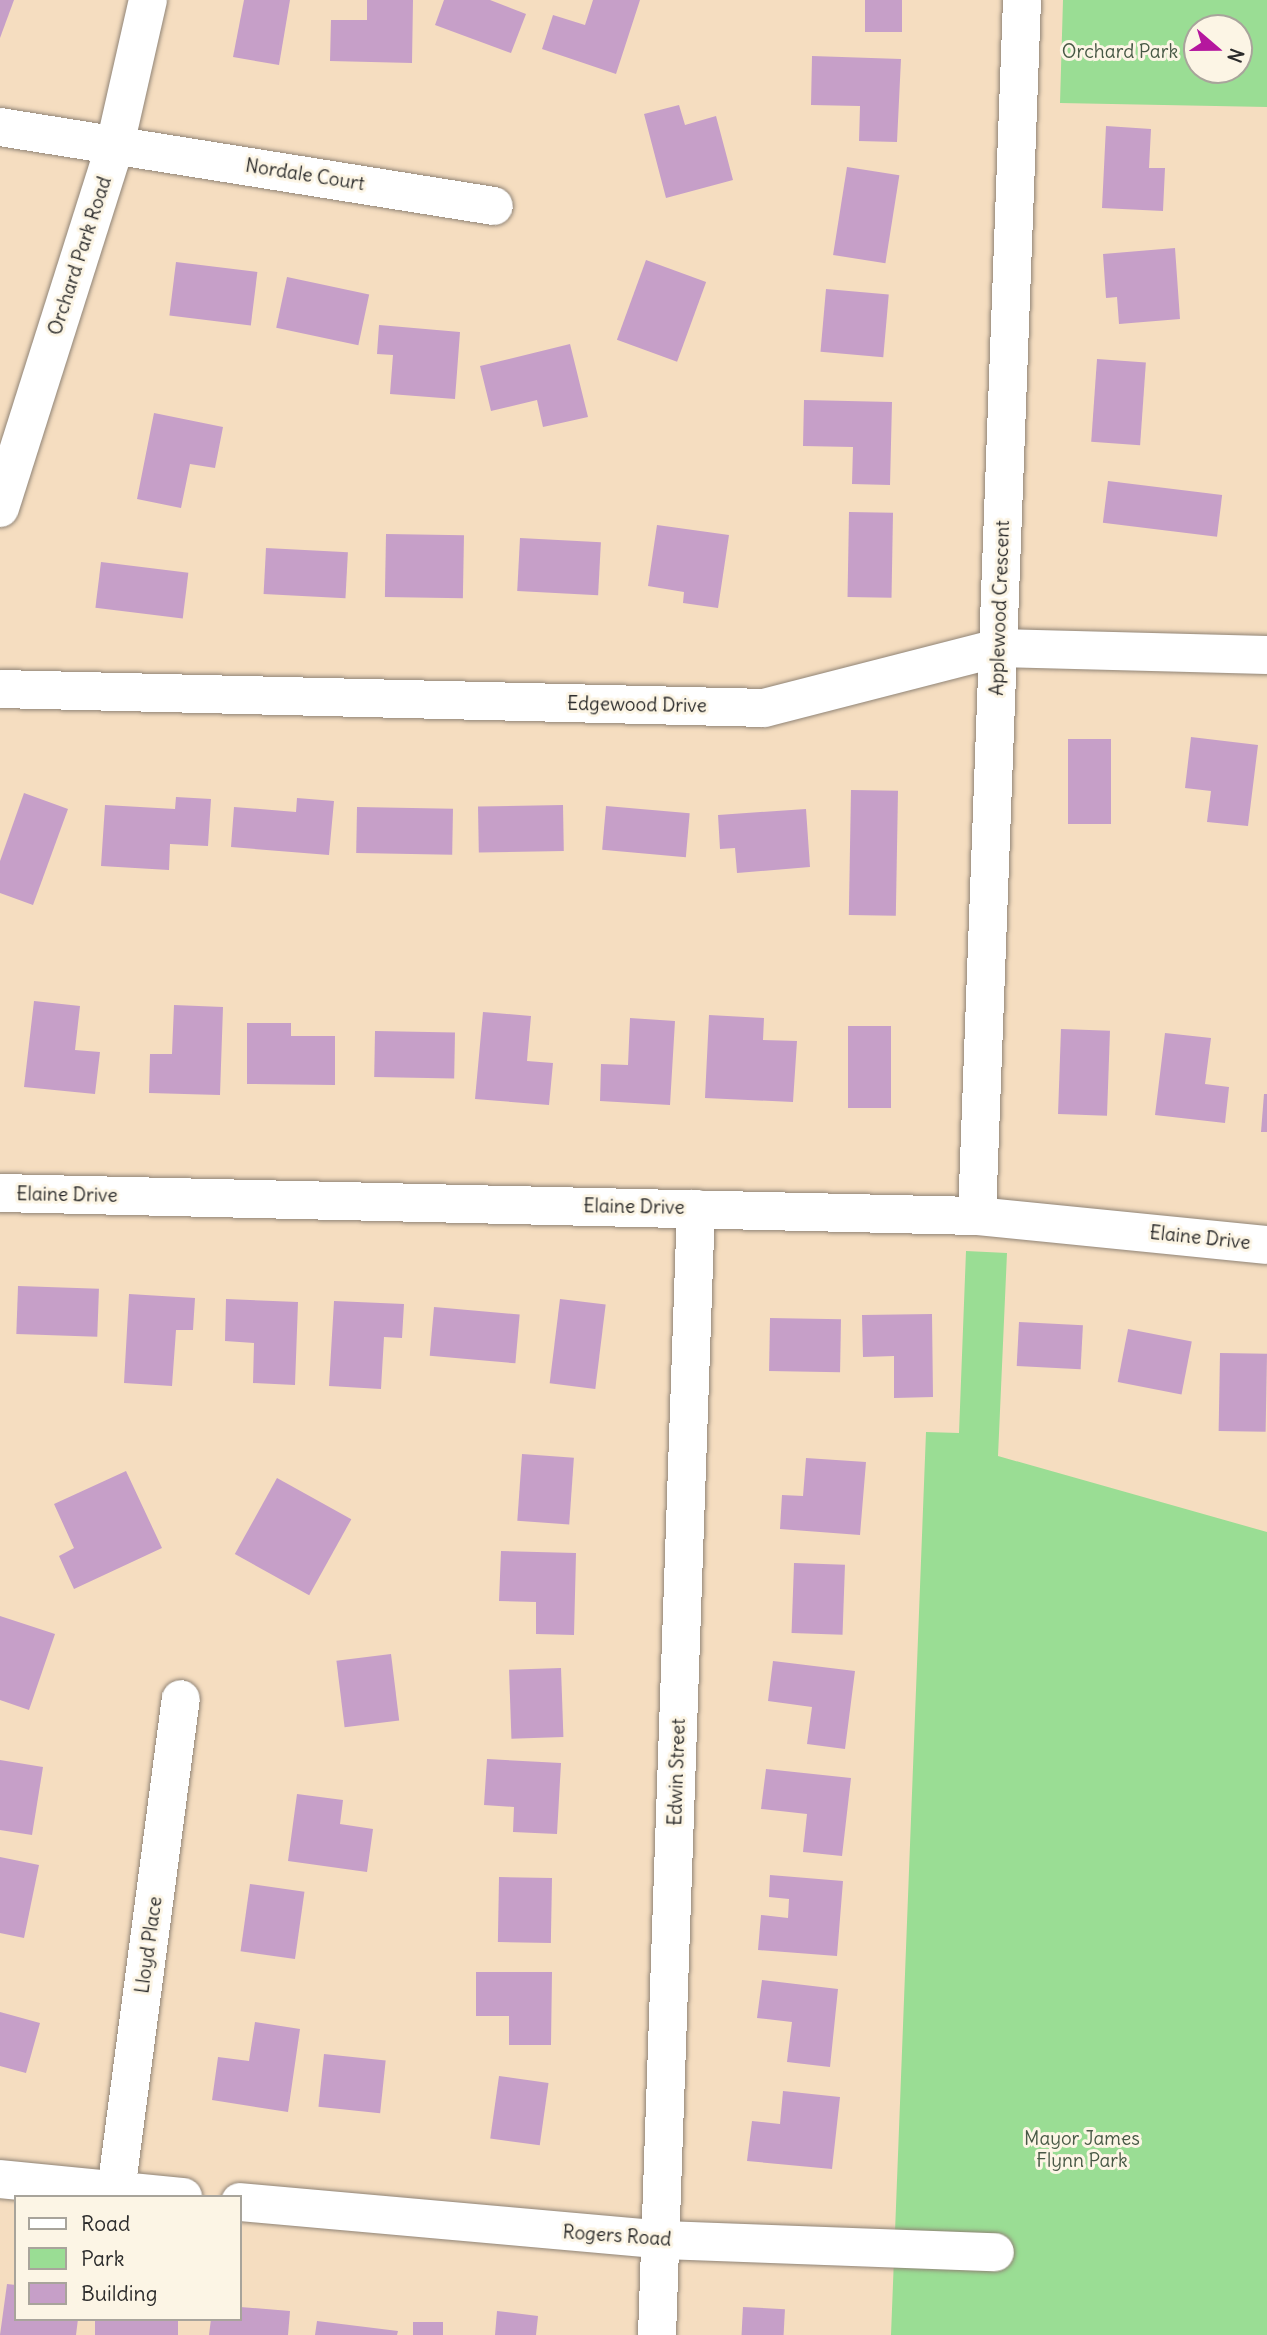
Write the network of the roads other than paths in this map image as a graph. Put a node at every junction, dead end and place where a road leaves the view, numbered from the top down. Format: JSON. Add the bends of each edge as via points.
{"nodes":[{"id":1,"x":148,"y":0,"type":"edge"},
{"id":2,"x":1022,"y":0,"type":"edge"},
{"id":3,"x":0,"y":127,"type":"edge"},
{"id":4,"x":116,"y":145,"type":"junction"},
{"id":5,"x":494,"y":206,"type":"dead end"},
{"id":6,"x":0,"y":508,"type":"edge"},
{"id":7,"x":998,"y":648,"type":"junction"},
{"id":8,"x":1267,"y":655,"type":"edge"},
{"id":9,"x":0,"y":689,"type":"edge"},
{"id":10,"x":0,"y":1194,"type":"edge"},
{"id":11,"x":696,"y":1209,"type":"junction"},
{"id":12,"x":977,"y":1216,"type":"junction"},
{"id":13,"x":1267,"y":1245,"type":"edge"},
{"id":14,"x":181,"y":1699,"type":"dead end"},
{"id":15,"x":0,"y":2179,"type":"edge"},
{"id":16,"x":116,"y":2190,"type":"junction"},
{"id":17,"x":164,"y":2195,"type":"edge"},
{"id":18,"x":242,"y":2202,"type":"edge"},
{"id":19,"x":662,"y":2240,"type":"junction"},
{"id":20,"x":995,"y":2252,"type":"dead end"},
{"id":21,"x":657,"y":2335,"type":"edge"}],
"edges":[{"from":1,"to":4,"type":"street","name":"Orchard Park Road"},
{"from":2,"to":7,"type":"street","name":"Applewood Crescent"},
{"from":3,"to":4,"type":"street","name":"Nordale Court"},
{"from":4,"to":5,"type":"street","name":"Nordale Court"},
{"from":4,"to":6,"type":"street","name":"Orchard Park Road"},
{"from":7,"to":8,"type":"street","name":"Edgewood Drive"},
{"from":7,"to":9,"type":"street","name":"Edgewood Drive","via":[[764,709]]},
{"from":7,"to":12,"type":"street","name":"Applewood Crescent"},
{"from":10,"to":11,"type":"street","name":"Elaine Drive"},
{"from":11,"to":12,"type":"street","name":"Elaine Drive"},
{"from":11,"to":19,"type":"street","name":"Edwin Street"},
{"from":12,"to":13,"type":"street","name":"Elaine Drive"},
{"from":14,"to":16,"type":"street","name":"Lloyd Place"},
{"from":15,"to":16,"type":"street"},
{"from":16,"to":17,"type":"street"},
{"from":18,"to":19,"type":"street","name":"Rogers Road"},
{"from":19,"to":20,"type":"street","name":"Rogers Road"},
{"from":19,"to":21,"type":"street","name":"Edwin Street"}]}
